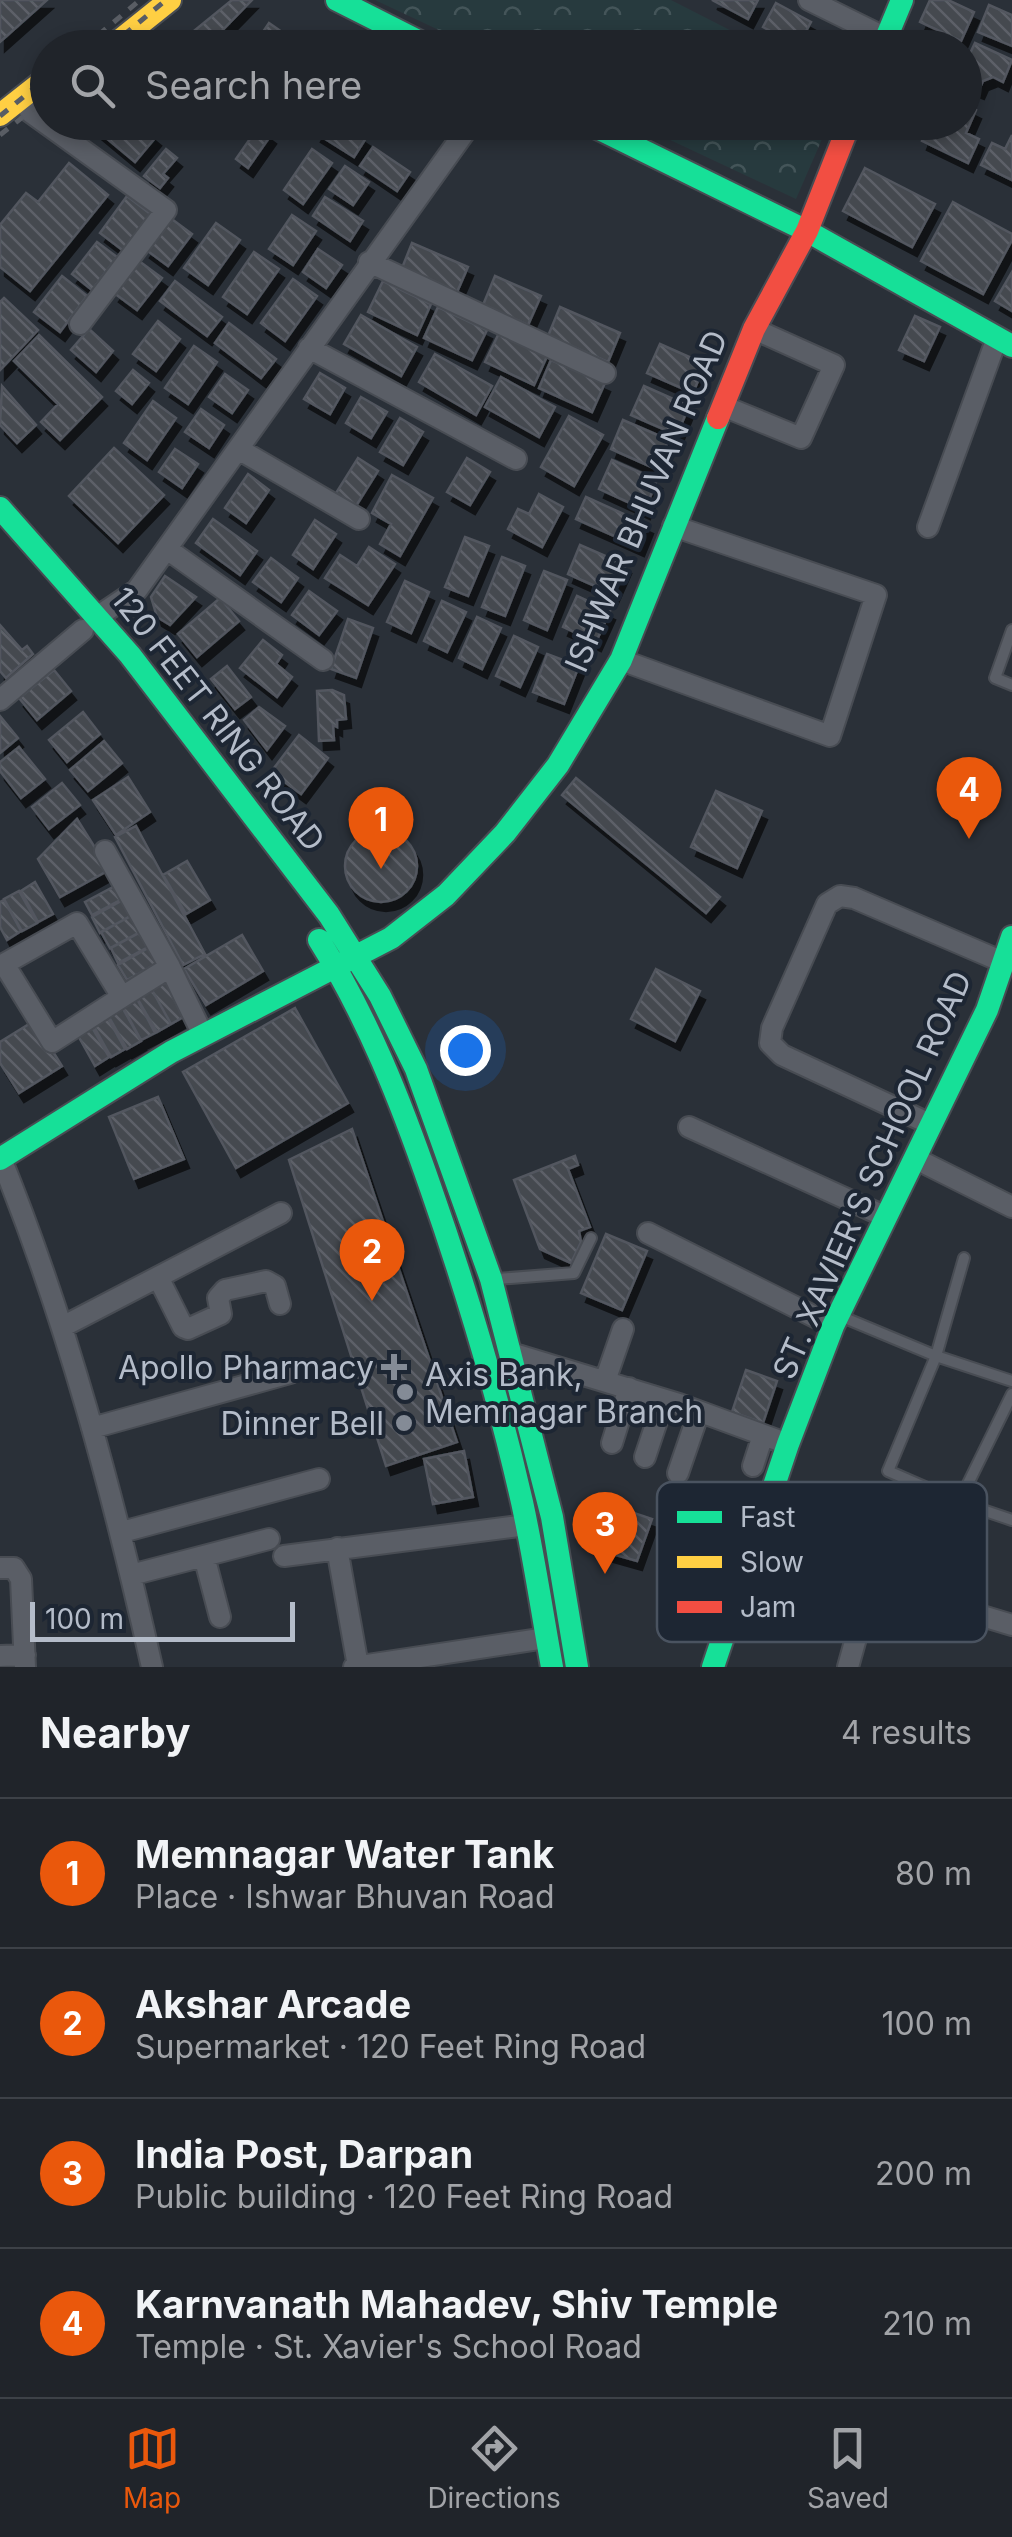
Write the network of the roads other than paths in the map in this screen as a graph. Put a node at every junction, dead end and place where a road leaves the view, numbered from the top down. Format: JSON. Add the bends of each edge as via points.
{"nodes":[{"id":1,"x":144,"y":0,"type":"edge"},
{"id":2,"x":170,"y":0,"type":"edge"},
{"id":3,"x":337,"y":0,"type":"edge"},
{"id":4,"x":809,"y":0,"type":"edge"},
{"id":5,"x":902,"y":0,"type":"edge"},
{"id":6,"x":106,"y":30,"type":"edge"},
{"id":7,"x":132,"y":30,"type":"edge"},
{"id":8,"x":396,"y":30,"type":"edge"},
{"id":9,"x":861,"y":30,"type":"edge"},
{"id":10,"x":889,"y":30,"type":"edge"},
{"id":11,"x":30,"y":91,"type":"edge"},
{"id":12,"x":30,"y":112,"type":"edge"},
{"id":13,"x":0,"y":115,"type":"edge"},
{"id":14,"x":0,"y":136,"type":"edge"},
{"id":15,"x":81,"y":140,"type":"edge"},
{"id":16,"x":459,"y":140,"type":"edge"},
{"id":17,"x":621,"y":140,"type":"edge"},
{"id":18,"x":843,"y":140,"type":"edge"},
{"id":19,"x":806,"y":231,"type":"junction"},
{"id":20,"x":369,"y":262,"type":"junction"},
{"id":21,"x":80,"y":324,"type":"dead end"},
{"id":22,"x":754,"y":330,"type":"junction"},
{"id":23,"x":1004,"y":342,"type":"edge"},
{"id":24,"x":309,"y":348,"type":"junction"},
{"id":25,"x":605,"y":373,"type":"dead end"},
{"id":26,"x":723,"y":406,"type":"junction"},
{"id":27,"x":240,"y":450,"type":"junction"},
{"id":28,"x":516,"y":459,"type":"dead end"},
{"id":29,"x":0,"y":508,"type":"edge"},
{"id":30,"x":360,"y":520,"type":"dead end"},
{"id":31,"x":673,"y":526,"type":"junction"},
{"id":32,"x":928,"y":527,"type":"dead end"},
{"id":33,"x":0,"y":536,"type":"edge"},
{"id":34,"x":167,"y":549,"type":"junction"},
{"id":35,"x":90,"y":624,"type":"junction"},
{"id":36,"x":1012,"y":630,"type":"edge"},
{"id":37,"x":324,"y":660,"type":"dead end"},
{"id":38,"x":621,"y":660,"type":"junction"},
{"id":39,"x":1012,"y":685,"type":"edge"},
{"id":40,"x":0,"y":700,"type":"edge"},
{"id":41,"x":105,"y":851,"type":"dead end"},
{"id":42,"x":1012,"y":937,"type":"edge"},
{"id":43,"x":346,"y":961,"type":"junction"},
{"id":44,"x":1003,"y":962,"type":"junction"},
{"id":45,"x":170,"y":967,"type":"junction"},
{"id":46,"x":122,"y":998,"type":"junction"},
{"id":47,"x":987,"y":1010,"type":"junction"},
{"id":48,"x":1012,"y":1020,"type":"edge"},
{"id":49,"x":203,"y":1035,"type":"junction"},
{"id":50,"x":930,"y":1124,"type":"junction"},
{"id":51,"x":689,"y":1127,"type":"dead end"},
{"id":52,"x":0,"y":1158,"type":"edge"},
{"id":53,"x":916,"y":1159,"type":"junction"},
{"id":54,"x":1012,"y":1207,"type":"edge"},
{"id":55,"x":281,"y":1213,"type":"dead end"},
{"id":56,"x":884,"y":1216,"type":"junction"},
{"id":57,"x":648,"y":1233,"type":"dead end"},
{"id":58,"x":591,"y":1238,"type":"dead end"},
{"id":59,"x":964,"y":1258,"type":"dead end"},
{"id":60,"x":158,"y":1277,"type":"junction"},
{"id":61,"x":491,"y":1280,"type":"junction"},
{"id":62,"x":280,"y":1304,"type":"dead end"},
{"id":63,"x":835,"y":1321,"type":"junction"},
{"id":64,"x":62,"y":1328,"type":"junction"},
{"id":65,"x":622,"y":1329,"type":"dead end"},
{"id":66,"x":511,"y":1352,"type":"junction"},
{"id":67,"x":936,"y":1356,"type":"junction"},
{"id":68,"x":290,"y":1374,"type":"dead end"},
{"id":69,"x":605,"y":1380,"type":"junction"},
{"id":70,"x":1012,"y":1382,"type":"edge"},
{"id":71,"x":628,"y":1388,"type":"junction"},
{"id":72,"x":1012,"y":1394,"type":"edge"},
{"id":73,"x":664,"y":1400,"type":"junction"},
{"id":74,"x":699,"y":1412,"type":"junction"},
{"id":75,"x":92,"y":1428,"type":"junction"},
{"id":76,"x":764,"y":1435,"type":"junction"},
{"id":77,"x":612,"y":1443,"type":"dead end"},
{"id":78,"x":788,"y":1444,"type":"junction"},
{"id":79,"x":645,"y":1457,"type":"dead end"},
{"id":80,"x":753,"y":1466,"type":"dead end"},
{"id":81,"x":678,"y":1473,"type":"dead end"},
{"id":82,"x":319,"y":1479,"type":"dead end"},
{"id":83,"x":775,"y":1482,"type":"edge"},
{"id":84,"x":915,"y":1482,"type":"edge"},
{"id":85,"x":969,"y":1482,"type":"edge"},
{"id":86,"x":987,"y":1512,"type":"edge"},
{"id":87,"x":1012,"y":1520,"type":"edge"},
{"id":88,"x":527,"y":1526,"type":"junction"},
{"id":89,"x":122,"y":1532,"type":"junction"},
{"id":90,"x":270,"y":1538,"type":"dead end"},
{"id":91,"x":336,"y":1548,"type":"junction"},
{"id":92,"x":204,"y":1556,"type":"junction"},
{"id":93,"x":284,"y":1556,"type":"dead end"},
{"id":94,"x":0,"y":1568,"type":"edge"},
{"id":95,"x":132,"y":1575,"type":"junction"},
{"id":96,"x":220,"y":1617,"type":"dead end"},
{"id":97,"x":987,"y":1617,"type":"edge"},
{"id":98,"x":1012,"y":1625,"type":"edge"},
{"id":99,"x":546,"y":1638,"type":"junction"},
{"id":100,"x":721,"y":1642,"type":"edge"},
{"id":101,"x":855,"y":1642,"type":"edge"},
{"id":102,"x":0,"y":1656,"type":"edge"},
{"id":103,"x":25,"y":1661,"type":"edge"},
{"id":104,"x":152,"y":1667,"type":"edge"},
{"id":105,"x":356,"y":1667,"type":"edge"},
{"id":106,"x":552,"y":1667,"type":"edge"},
{"id":107,"x":577,"y":1667,"type":"edge"},
{"id":108,"x":712,"y":1667,"type":"edge"},
{"id":109,"x":848,"y":1667,"type":"edge"}],
"edges":[{"from":1,"to":6,"type":"street"},
{"from":2,"to":7,"type":"street"},
{"from":3,"to":8,"type":"street"},
{"from":4,"to":9,"type":"street"},
{"from":5,"to":10,"type":"street"},
{"from":11,"to":13,"type":"street"},
{"from":12,"to":14,"type":"street"},
{"from":15,"to":21,"type":"street","via":[[166,210]]},
{"from":16,"to":20,"type":"street"},
{"from":17,"to":19,"type":"street"},
{"from":18,"to":19,"type":"street","name":"ISHWAR BHUVAN ROAD"},
{"from":19,"to":22,"type":"street","name":"ISHWAR BHUVAN ROAD"},
{"from":19,"to":23,"type":"street"},
{"from":20,"to":24,"type":"street"},
{"from":20,"to":25,"type":"street"},
{"from":22,"to":26,"type":"street","name":"ISHWAR BHUVAN ROAD"},
{"from":22,"to":26,"type":"street","via":[[834,365],[802,438]]},
{"from":23,"to":32,"type":"street"},
{"from":24,"to":27,"type":"street"},
{"from":24,"to":28,"type":"street"},
{"from":26,"to":31,"type":"street","name":"ISHWAR BHUVAN ROAD"},
{"from":27,"to":30,"type":"street"},
{"from":27,"to":34,"type":"street"},
{"from":29,"to":35,"type":"street","name":"120 FEET RING ROAD"},
{"from":31,"to":38,"type":"street","name":"ISHWAR BHUVAN ROAD"},
{"from":31,"to":38,"type":"street","via":[[876,595],[830,736]]},
{"from":33,"to":35,"type":"street","name":"120 FEET RING ROAD"},
{"from":34,"to":35,"type":"street","via":[[137,590]]},
{"from":34,"to":37,"type":"street"},
{"from":35,"to":40,"type":"street"},
{"from":35,"to":43,"type":"street","name":"120 FEET RING ROAD","via":[[288,894]]},
{"from":36,"to":39,"type":"lane","via":[[995,678]]},
{"from":38,"to":43,"type":"street","name":"ISHWAR BHUVAN ROAD","via":[[558,765],[505,833],[446,895],[391,938]]},
{"from":41,"to":45,"type":"street"},
{"from":42,"to":44,"type":"street","name":"ST. XAVIER'S SCHOOL ROAD"},
{"from":43,"to":49,"type":"street","name":"ISHWAR BHUVAN ROAD"},
{"from":43,"to":61,"type":"street","name":"120 FEET RING ROAD","via":[[380,996],[416,1069]]},
{"from":43,"to":88,"type":"street","name":"120 FEET RING ROAD","via":[[448,1236]]},
{"from":44,"to":47,"type":"street","name":"ST. XAVIER'S SCHOOL ROAD"},
{"from":44,"to":50,"type":"street","via":[[854,898],[827,904],[770,1042],[782,1055]]},
{"from":45,"to":46,"type":"street"},
{"from":45,"to":49,"type":"street"},
{"from":46,"to":46,"type":"street","via":[[52,1042],[4,964],[77,924]]},
{"from":47,"to":48,"type":"street"},
{"from":47,"to":50,"type":"street","name":"ST. XAVIER'S SCHOOL ROAD"},
{"from":49,"to":52,"type":"street","name":"ISHWAR BHUVAN ROAD"},
{"from":50,"to":53,"type":"street","name":"ST. XAVIER'S SCHOOL ROAD"},
{"from":51,"to":56,"type":"street"},
{"from":52,"to":64,"type":"street"},
{"from":53,"to":54,"type":"street"},
{"from":53,"to":56,"type":"street","name":"ST. XAVIER'S SCHOOL ROAD"},
{"from":55,"to":60,"type":"street"},
{"from":56,"to":63,"type":"street","name":"ST. XAVIER'S SCHOOL ROAD"},
{"from":57,"to":63,"type":"street"},
{"from":58,"to":61,"type":"lane","via":[[574,1273]]},
{"from":59,"to":67,"type":"lane"},
{"from":60,"to":62,"type":"street","via":[[188,1330],[221,1314],[218,1298],[226,1290],[266,1281],[275,1286]]},
{"from":60,"to":64,"type":"street"},
{"from":61,"to":66,"type":"street","name":"120 FEET RING ROAD"},
{"from":63,"to":67,"type":"lane"},
{"from":63,"to":78,"type":"street","name":"ST. XAVIER'S SCHOOL ROAD"},
{"from":64,"to":75,"type":"street"},
{"from":65,"to":69,"type":"street"},
{"from":66,"to":69,"type":"street"},
{"from":66,"to":107,"type":"street","name":"120 FEET RING ROAD","via":[[552,1517]]},
{"from":67,"to":70,"type":"lane"},
{"from":67,"to":84,"type":"lane","via":[[888,1470]]},
{"from":68,"to":75,"type":"street"},
{"from":69,"to":71,"type":"street"},
{"from":71,"to":73,"type":"street"},
{"from":71,"to":77,"type":"street"},
{"from":72,"to":85,"type":"lane"},
{"from":73,"to":74,"type":"street"},
{"from":73,"to":79,"type":"street"},
{"from":74,"to":76,"type":"street"},
{"from":74,"to":81,"type":"street"},
{"from":75,"to":89,"type":"street"},
{"from":76,"to":78,"type":"street"},
{"from":76,"to":80,"type":"street"},
{"from":78,"to":83,"type":"street","name":"ST. XAVIER'S SCHOOL ROAD"},
{"from":82,"to":89,"type":"street"},
{"from":86,"to":87,"type":"lane"},
{"from":88,"to":91,"type":"street"},
{"from":88,"to":99,"type":"street","name":"120 FEET RING ROAD"},
{"from":89,"to":95,"type":"street"},
{"from":90,"to":92,"type":"street"},
{"from":91,"to":93,"type":"street"},
{"from":91,"to":105,"type":"street"},
{"from":92,"to":95,"type":"street"},
{"from":92,"to":96,"type":"street"},
{"from":94,"to":103,"type":"street","via":[[14,1568],[20,1579]]},
{"from":95,"to":104,"type":"street"},
{"from":97,"to":98,"type":"street"},
{"from":99,"to":105,"type":"street"},
{"from":99,"to":106,"type":"street","name":"120 FEET RING ROAD"},
{"from":100,"to":108,"type":"street","name":"ST. XAVIER'S SCHOOL ROAD"},
{"from":101,"to":109,"type":"street"},
{"from":102,"to":103,"type":"street"}]}
